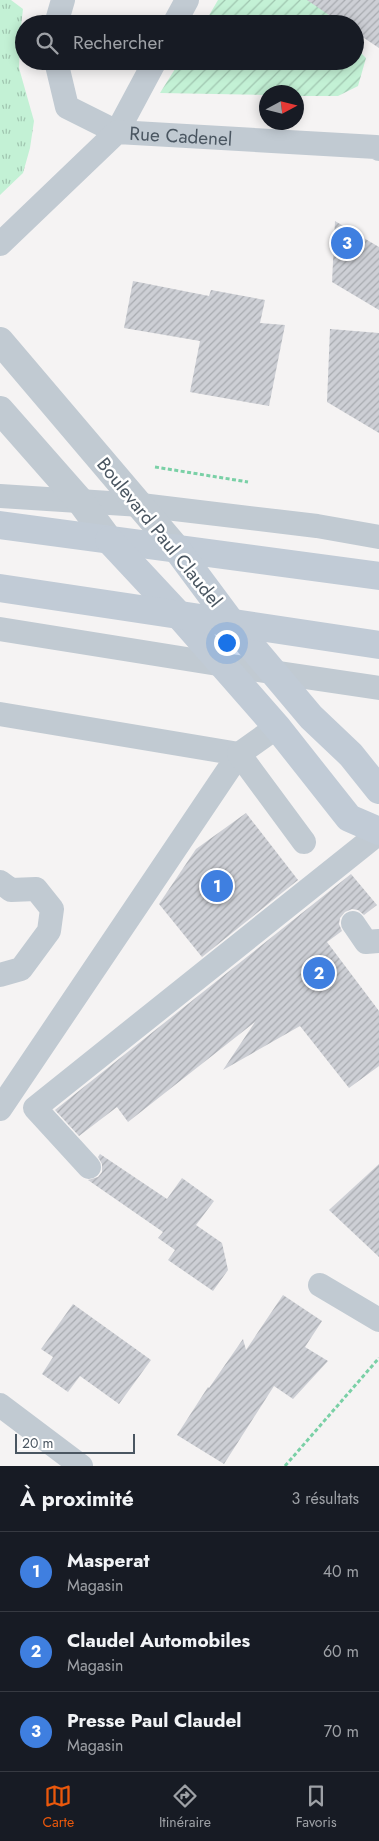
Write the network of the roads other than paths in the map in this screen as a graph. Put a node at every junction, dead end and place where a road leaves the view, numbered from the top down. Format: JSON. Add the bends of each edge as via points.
{"nodes":[{"id":1,"x":63,"y":0,"type":"edge"},
{"id":2,"x":187,"y":0,"type":"edge"},
{"id":3,"x":59,"y":15,"type":"edge"},
{"id":4,"x":179,"y":15,"type":"edge"},
{"id":5,"x":58,"y":70,"type":"edge"},
{"id":6,"x":150,"y":70,"type":"edge"},
{"id":7,"x":117,"y":132,"type":"junction"},
{"id":8,"x":378,"y":146,"type":"edge"},
{"id":9,"x":0,"y":244,"type":"edge"},
{"id":10,"x":0,"y":341,"type":"edge"},
{"id":11,"x":0,"y":410,"type":"edge"},
{"id":12,"x":0,"y":496,"type":"edge"},
{"id":13,"x":81,"y":502,"type":"junction"},
{"id":14,"x":141,"y":505,"type":"junction"},
{"id":15,"x":0,"y":525,"type":"edge"},
{"id":16,"x":379,"y":537,"type":"edge"},
{"id":17,"x":109,"y":540,"type":"junction"},
{"id":18,"x":176,"y":548,"type":"junction"},
{"id":19,"x":379,"y":576,"type":"edge"},
{"id":20,"x":0,"y":588,"type":"edge"},
{"id":21,"x":178,"y":614,"type":"junction"},
{"id":22,"x":231,"y":622,"type":"junction"},
{"id":23,"x":0,"y":629,"type":"edge"},
{"id":24,"x":379,"y":645,"type":"edge"},
{"id":25,"x":224,"y":665,"type":"junction"},
{"id":26,"x":274,"y":672,"type":"junction"},
{"id":27,"x":379,"y":688,"type":"edge"},
{"id":28,"x":0,"y":714,"type":"edge"},
{"id":29,"x":277,"y":727,"type":"junction"},
{"id":30,"x":239,"y":754,"type":"junction"},
{"id":31,"x":379,"y":790,"type":"edge"},
{"id":32,"x":379,"y":832,"type":"edge"},
{"id":33,"x":304,"y":842,"type":"dead end"},
{"id":34,"x":0,"y":882,"type":"edge"},
{"id":35,"x":353,"y":923,"type":"dead end"},
{"id":36,"x":379,"y":941,"type":"edge"},
{"id":37,"x":0,"y":975,"type":"edge"},
{"id":38,"x":0,"y":1109,"type":"edge"},
{"id":39,"x":89,"y":1167,"type":"dead end"},
{"id":40,"x":320,"y":1285,"type":"dead end"},
{"id":41,"x":379,"y":1320,"type":"edge"},
{"id":42,"x":0,"y":1405,"type":"edge"},
{"id":43,"x":81,"y":1466,"type":"edge"}],
"edges":[{"from":1,"to":3,"type":"lane"},
{"from":2,"to":4,"type":"lane"},
{"from":5,"to":7,"type":"lane","via":[[67,107]]},
{"from":6,"to":7,"type":"lane"},
{"from":7,"to":8,"type":"lane","name":"Rue Cadenel"},
{"from":7,"to":9,"type":"lane","name":"Rue Cadenel"},
{"from":10,"to":14,"type":"street","name":"Boulevard Paul Claudel"},
{"from":11,"to":13,"type":"street","name":"Boulevard Paul Claudel"},
{"from":12,"to":13,"type":"lane"},
{"from":13,"to":14,"type":"lane"},
{"from":13,"to":17,"type":"street","name":"Boulevard Paul Claudel"},
{"from":14,"to":16,"type":"lane","via":[[317,526]]},
{"from":14,"to":18,"type":"street","name":"Boulevard Paul Claudel"},
{"from":15,"to":17,"type":"street"},
{"from":17,"to":18,"type":"street"},
{"from":17,"to":21,"type":"street","name":"Boulevard Paul Claudel"},
{"from":18,"to":19,"type":"street"},
{"from":18,"to":22,"type":"street","name":"Boulevard Paul Claudel"},
{"from":20,"to":21,"type":"street"},
{"from":21,"to":22,"type":"street"},
{"from":21,"to":25,"type":"street","name":"Boulevard Paul Claudel"},
{"from":22,"to":24,"type":"street"},
{"from":22,"to":26,"type":"street","name":"Boulevard Paul Claudel"},
{"from":23,"to":25,"type":"lane"},
{"from":25,"to":26,"type":"lane"},
{"from":25,"to":29,"type":"street","name":"Boulevard Paul Claudel"},
{"from":26,"to":27,"type":"lane"},
{"from":26,"to":31,"type":"street","name":"Boulevard Paul Claudel"},
{"from":28,"to":30,"type":"lane"},
{"from":29,"to":30,"type":"lane"},
{"from":29,"to":32,"type":"street","name":"Boulevard Paul Claudel","via":[[349,818]]},
{"from":30,"to":33,"type":"lane"},
{"from":30,"to":38,"type":"lane"},
{"from":32,"to":39,"type":"lane","via":[[326,885],[35,1108]]},
{"from":34,"to":37,"type":"lane","via":[[10,890],[36,889],[52,909],[48,931],[21,969]]},
{"from":35,"to":36,"type":"lane","via":[[366,942]]},
{"from":40,"to":41,"type":"lane"},
{"from":42,"to":43,"type":"lane"}]}
